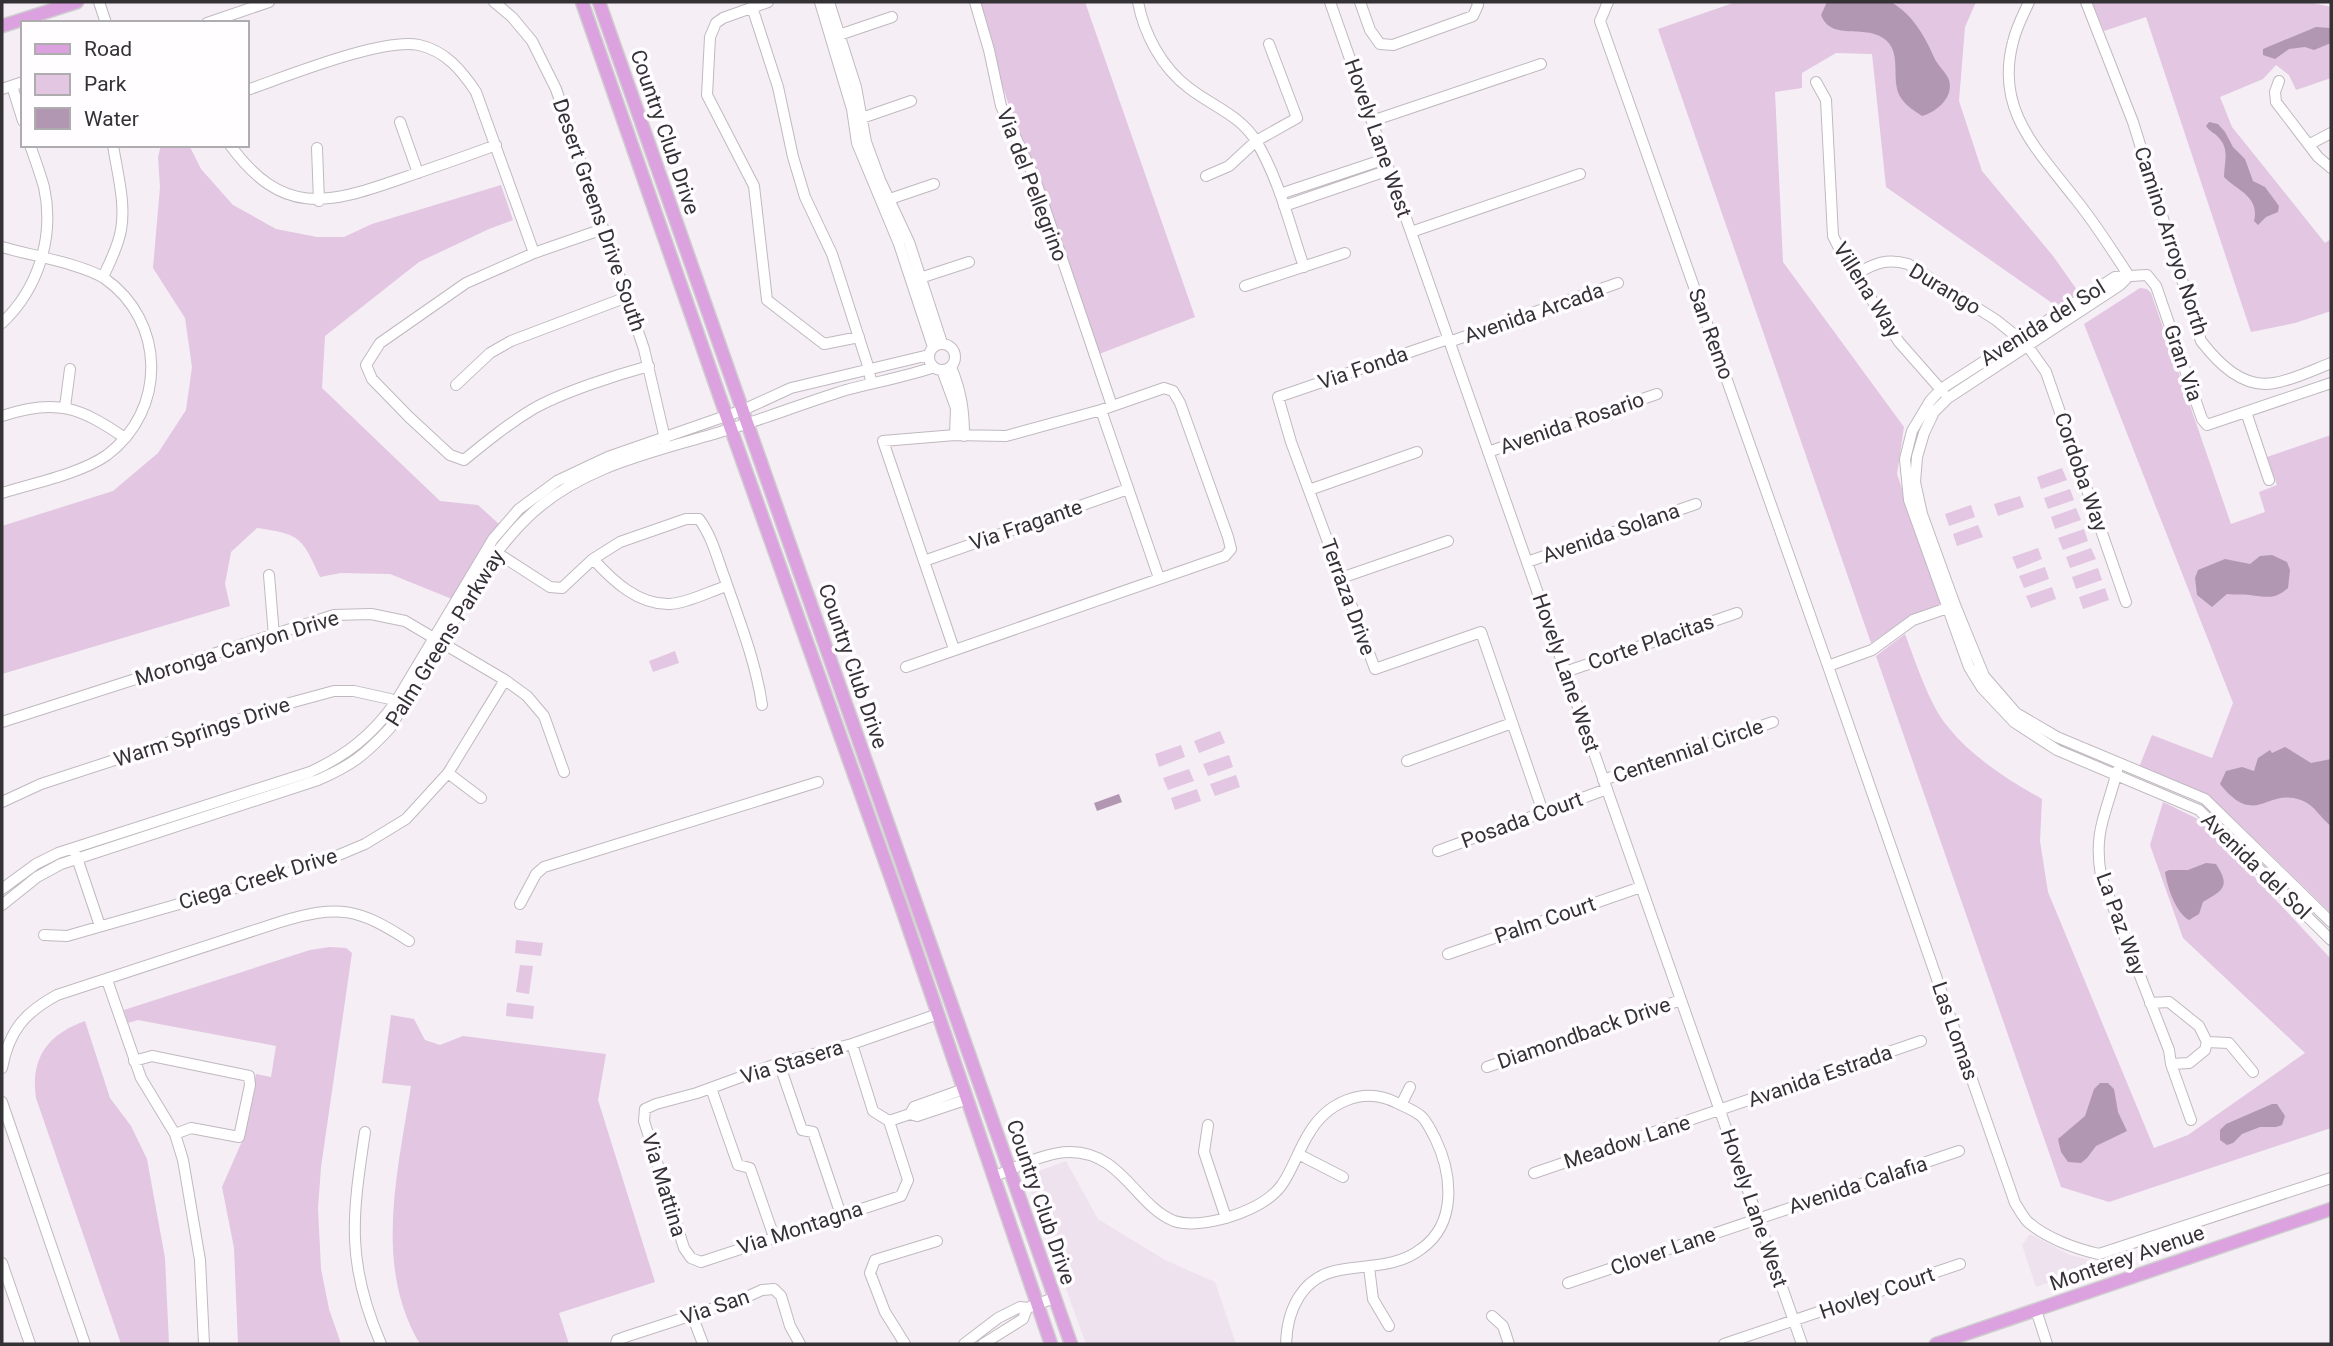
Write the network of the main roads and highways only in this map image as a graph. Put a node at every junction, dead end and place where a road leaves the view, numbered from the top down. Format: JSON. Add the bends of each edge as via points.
{"nodes":[{"id":1,"x":77,"y":2,"type":"edge"},
{"id":2,"x":582,"y":2,"type":"edge"},
{"id":3,"x":599,"y":2,"type":"edge"},
{"id":4,"x":2,"y":26,"type":"edge"},
{"id":5,"x":2331,"y":1209,"type":"edge"},
{"id":6,"x":1051,"y":1344,"type":"edge"},
{"id":7,"x":1071,"y":1344,"type":"edge"},
{"id":8,"x":1936,"y":1344,"type":"edge"}],
"edges":[{"from":1,"to":4,"type":"main road"},
{"from":2,"to":6,"type":"main road","name":"Country Club Drive","via":[[995,1176],[1032,1306]]},
{"from":3,"to":7,"type":"main road","name":"Country Club Drive"},
{"from":5,"to":8,"type":"main road","name":"Monterey Avenue"}]}
